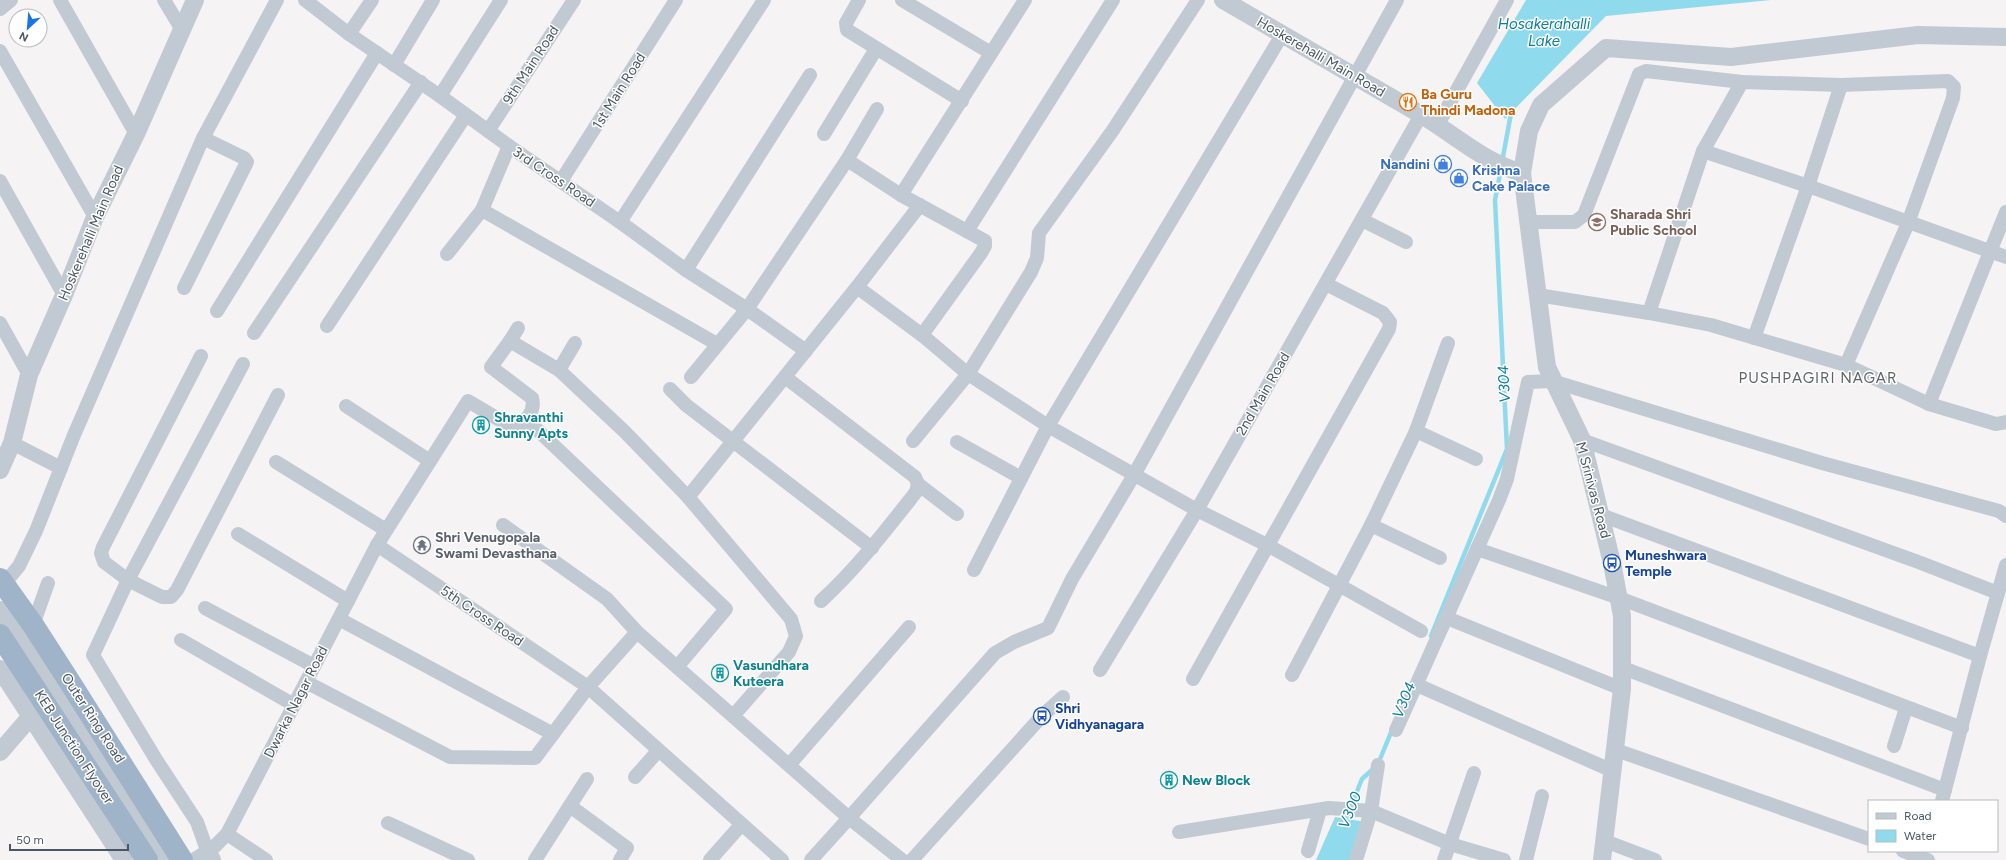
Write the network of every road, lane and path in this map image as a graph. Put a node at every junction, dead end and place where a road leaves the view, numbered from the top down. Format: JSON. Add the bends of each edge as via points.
{"nodes":[{"id":1,"x":10,"y":0,"type":"edge"},
{"id":2,"x":60,"y":0,"type":"edge"},
{"id":3,"x":164,"y":0,"type":"edge"},
{"id":4,"x":195,"y":0,"type":"edge"},
{"id":5,"x":277,"y":0,"type":"edge"},
{"id":6,"x":305,"y":0,"type":"edge"},
{"id":7,"x":372,"y":0,"type":"edge"},
{"id":8,"x":433,"y":0,"type":"edge"},
{"id":9,"x":502,"y":0,"type":"edge"},
{"id":10,"x":574,"y":0,"type":"edge"},
{"id":11,"x":676,"y":0,"type":"edge"},
{"id":12,"x":764,"y":0,"type":"edge"},
{"id":13,"x":859,"y":0,"type":"edge"},
{"id":14,"x":902,"y":0,"type":"edge"},
{"id":15,"x":1025,"y":0,"type":"edge"},
{"id":16,"x":1113,"y":0,"type":"edge"},
{"id":17,"x":1198,"y":0,"type":"edge"},
{"id":18,"x":1223,"y":0,"type":"edge"},
{"id":19,"x":1397,"y":0,"type":"edge"},
{"id":20,"x":1508,"y":0,"type":"edge"},
{"id":21,"x":0,"y":9,"type":"edge"},
{"id":22,"x":182,"y":30,"type":"junction"},
{"id":23,"x":349,"y":34,"type":"junction"},
{"id":24,"x":1282,"y":34,"type":"junction"},
{"id":25,"x":2006,"y":37,"type":"edge"},
{"id":26,"x":876,"y":49,"type":"junction"},
{"id":27,"x":0,"y":51,"type":"edge"},
{"id":28,"x":991,"y":53,"type":"junction"},
{"id":29,"x":378,"y":54,"type":"junction"},
{"id":30,"x":394,"y":65,"type":"junction"},
{"id":31,"x":810,"y":75,"type":"dead end"},
{"id":32,"x":1354,"y":78,"type":"junction"},
{"id":33,"x":420,"y":82,"type":"junction"},
{"id":34,"x":1742,"y":82,"type":"junction"},
{"id":35,"x":1841,"y":85,"type":"junction"},
{"id":36,"x":440,"y":96,"type":"junction"},
{"id":37,"x":962,"y":101,"type":"junction"},
{"id":38,"x":877,"y":109,"type":"dead end"},
{"id":39,"x":466,"y":115,"type":"junction"},
{"id":40,"x":1421,"y":115,"type":"junction"},
{"id":41,"x":1437,"y":126,"type":"junction"},
{"id":42,"x":488,"y":130,"type":"junction"},
{"id":43,"x":136,"y":134,"type":"junction"},
{"id":44,"x":824,"y":134,"type":"dead end"},
{"id":45,"x":203,"y":138,"type":"junction"},
{"id":46,"x":509,"y":146,"type":"junction"},
{"id":47,"x":1703,"y":151,"type":"junction"},
{"id":48,"x":847,"y":160,"type":"junction"},
{"id":49,"x":1515,"y":171,"type":"junction"},
{"id":50,"x":0,"y":181,"type":"edge"},
{"id":51,"x":561,"y":181,"type":"junction"},
{"id":52,"x":1808,"y":186,"type":"junction"},
{"id":53,"x":901,"y":195,"type":"junction"},
{"id":54,"x":920,"y":205,"type":"junction"},
{"id":55,"x":482,"y":210,"type":"junction"},
{"id":56,"x":2006,"y":212,"type":"edge"},
{"id":57,"x":95,"y":217,"type":"junction"},
{"id":58,"x":1362,"y":220,"type":"junction"},
{"id":59,"x":620,"y":222,"type":"junction"},
{"id":60,"x":1529,"y":222,"type":"junction"},
{"id":61,"x":1908,"y":223,"type":"junction"},
{"id":62,"x":967,"y":231,"type":"junction"},
{"id":63,"x":1406,"y":242,"type":"dead end"},
{"id":64,"x":1991,"y":251,"type":"junction"},
{"id":65,"x":447,"y":254,"type":"dead end"},
{"id":66,"x":2006,"y":257,"type":"edge"},
{"id":67,"x":686,"y":270,"type":"junction"},
{"id":68,"x":1326,"y":284,"type":"junction"},
{"id":69,"x":857,"y":287,"type":"junction"},
{"id":70,"x":184,"y":288,"type":"dead end"},
{"id":71,"x":64,"y":295,"type":"junction"},
{"id":72,"x":1538,"y":295,"type":"junction"},
{"id":73,"x":747,"y":309,"type":"junction"},
{"id":74,"x":216,"y":311,"type":"dead end"},
{"id":75,"x":1649,"y":313,"type":"junction"},
{"id":76,"x":0,"y":323,"type":"edge"},
{"id":77,"x":327,"y":326,"type":"dead end"},
{"id":78,"x":518,"y":328,"type":"dead end"},
{"id":79,"x":254,"y":333,"type":"dead end"},
{"id":80,"x":922,"y":335,"type":"junction"},
{"id":81,"x":1754,"y":338,"type":"junction"},
{"id":82,"x":510,"y":341,"type":"junction"},
{"id":83,"x":575,"y":343,"type":"dead end"},
{"id":84,"x":1448,"y":343,"type":"dead end"},
{"id":85,"x":717,"y":344,"type":"junction"},
{"id":86,"x":806,"y":350,"type":"junction"},
{"id":87,"x":201,"y":356,"type":"dead end"},
{"id":88,"x":243,"y":364,"type":"dead end"},
{"id":89,"x":1846,"y":365,"type":"junction"},
{"id":90,"x":559,"y":370,"type":"junction"},
{"id":91,"x":968,"y":374,"type":"junction"},
{"id":92,"x":29,"y":375,"type":"junction"},
{"id":93,"x":785,"y":376,"type":"junction"},
{"id":94,"x":690,"y":377,"type":"dead end"},
{"id":95,"x":1552,"y":381,"type":"junction"},
{"id":96,"x":670,"y":389,"type":"dead end"},
{"id":97,"x":278,"y":395,"type":"dead end"},
{"id":98,"x":1930,"y":404,"type":"junction"},
{"id":99,"x":346,"y":406,"type":"dead end"},
{"id":100,"x":527,"y":420,"type":"junction"},
{"id":101,"x":2006,"y":422,"type":"edge"},
{"id":102,"x":1048,"y":426,"type":"junction"},
{"id":103,"x":1416,"y":431,"type":"junction"},
{"id":104,"x":1582,"y":440,"type":"junction"},
{"id":105,"x":733,"y":441,"type":"junction"},
{"id":106,"x":913,"y":441,"type":"dead end"},
{"id":107,"x":957,"y":442,"type":"dead end"},
{"id":108,"x":12,"y":443,"type":"junction"},
{"id":109,"x":1476,"y":459,"type":"dead end"},
{"id":110,"x":430,"y":461,"type":"junction"},
{"id":111,"x":276,"y":462,"type":"dead end"},
{"id":112,"x":61,"y":468,"type":"junction"},
{"id":113,"x":0,"y":470,"type":"edge"},
{"id":114,"x":1134,"y":475,"type":"junction"},
{"id":115,"x":1021,"y":478,"type":"junction"},
{"id":116,"x":918,"y":484,"type":"junction"},
{"id":117,"x":688,"y":497,"type":"junction"},
{"id":118,"x":1197,"y":510,"type":"junction"},
{"id":119,"x":957,"y":514,"type":"dead end"},
{"id":120,"x":1601,"y":515,"type":"junction"},
{"id":121,"x":2006,"y":516,"type":"edge"},
{"id":122,"x":503,"y":525,"type":"dead end"},
{"id":123,"x":1371,"y":525,"type":"junction"},
{"id":124,"x":386,"y":530,"type":"junction"},
{"id":125,"x":238,"y":534,"type":"dead end"},
{"id":126,"x":377,"y":545,"type":"junction"},
{"id":127,"x":1269,"y":546,"type":"junction"},
{"id":128,"x":872,"y":548,"type":"junction"},
{"id":129,"x":1477,"y":549,"type":"junction"},
{"id":130,"x":1440,"y":558,"type":"dead end"},
{"id":131,"x":2006,"y":565,"type":"edge"},
{"id":132,"x":974,"y":570,"type":"dead end"},
{"id":133,"x":128,"y":580,"type":"junction"},
{"id":134,"x":2,"y":582,"type":"edge"},
{"id":135,"x":48,"y":583,"type":"dead end"},
{"id":136,"x":1339,"y":585,"type":"junction"},
{"id":137,"x":1998,"y":593,"type":"junction"},
{"id":138,"x":1620,"y":598,"type":"junction"},
{"id":139,"x":822,"y":600,"type":"dead end"},
{"id":140,"x":348,"y":601,"type":"junction"},
{"id":141,"x":206,"y":608,"type":"dead end"},
{"id":142,"x":0,"y":610,"type":"edge"},
{"id":143,"x":1447,"y":618,"type":"junction"},
{"id":144,"x":339,"y":619,"type":"junction"},
{"id":145,"x":33,"y":624,"type":"junction"},
{"id":146,"x":909,"y":627,"type":"dead end"},
{"id":147,"x":1421,"y":631,"type":"dead end"},
{"id":148,"x":637,"y":632,"type":"junction"},
{"id":149,"x":0,"y":635,"type":"edge"},
{"id":150,"x":181,"y":640,"type":"dead end"},
{"id":151,"x":1980,"y":656,"type":"junction"},
{"id":152,"x":314,"y":666,"type":"junction"},
{"id":153,"x":677,"y":667,"type":"junction"},
{"id":154,"x":1622,"y":668,"type":"junction"},
{"id":155,"x":0,"y":669,"type":"edge"},
{"id":156,"x":1100,"y":670,"type":"dead end"},
{"id":157,"x":1292,"y":675,"type":"dead end"},
{"id":158,"x":1194,"y":679,"type":"dead end"},
{"id":159,"x":306,"y":682,"type":"junction"},
{"id":160,"x":1417,"y":684,"type":"junction"},
{"id":161,"x":588,"y":687,"type":"junction"},
{"id":162,"x":1622,"y":689,"type":"junction"},
{"id":163,"x":54,"y":692,"type":"junction"},
{"id":164,"x":1063,"y":697,"type":"dead end"},
{"id":165,"x":294,"y":705,"type":"junction"},
{"id":166,"x":1906,"y":708,"type":"junction"},
{"id":167,"x":30,"y":716,"type":"junction"},
{"id":168,"x":733,"y":716,"type":"junction"},
{"id":169,"x":1962,"y":728,"type":"junction"},
{"id":170,"x":1396,"y":730,"type":"dead end"},
{"id":171,"x":553,"y":734,"type":"junction"},
{"id":172,"x":1894,"y":746,"type":"dead end"},
{"id":173,"x":1616,"y":750,"type":"junction"},
{"id":174,"x":658,"y":751,"type":"junction"},
{"id":175,"x":0,"y":752,"type":"edge"},
{"id":176,"x":789,"y":765,"type":"junction"},
{"id":177,"x":1378,"y":765,"type":"dead end"},
{"id":178,"x":1612,"y":771,"type":"junction"},
{"id":179,"x":1474,"y":773,"type":"dead end"},
{"id":180,"x":635,"y":777,"type":"dead end"},
{"id":181,"x":587,"y":778,"type":"dead end"},
{"id":182,"x":1542,"y":796,"type":"dead end"},
{"id":183,"x":1944,"y":796,"type":"edge"},
{"id":184,"x":570,"y":806,"type":"junction"},
{"id":185,"x":1324,"y":809,"type":"junction"},
{"id":186,"x":1371,"y":811,"type":"junction"},
{"id":187,"x":849,"y":818,"type":"junction"},
{"id":188,"x":388,"y":823,"type":"dead end"},
{"id":189,"x":741,"y":825,"type":"junction"},
{"id":190,"x":1179,"y":832,"type":"dead end"},
{"id":191,"x":227,"y":834,"type":"junction"},
{"id":192,"x":1868,"y":839,"type":"edge"},
{"id":193,"x":1605,"y":841,"type":"junction"},
{"id":194,"x":1450,"y":844,"type":"junction"},
{"id":195,"x":1308,"y":851,"type":"dead end"},
{"id":196,"x":1906,"y":852,"type":"edge"},
{"id":197,"x":453,"y":857,"type":"edge"},
{"id":198,"x":206,"y":858,"type":"edge"},
{"id":199,"x":124,"y":860,"type":"edge"},
{"id":200,"x":147,"y":860,"type":"edge"},
{"id":201,"x":176,"y":860,"type":"edge"},
{"id":202,"x":182,"y":860,"type":"edge"},
{"id":203,"x":266,"y":860,"type":"edge"},
{"id":204,"x":468,"y":860,"type":"edge"},
{"id":205,"x":535,"y":860,"type":"edge"},
{"id":206,"x":620,"y":860,"type":"edge"},
{"id":207,"x":710,"y":860,"type":"edge"},
{"id":208,"x":782,"y":860,"type":"edge"},
{"id":209,"x":811,"y":860,"type":"edge"},
{"id":210,"x":902,"y":860,"type":"edge"},
{"id":211,"x":912,"y":860,"type":"edge"},
{"id":212,"x":1356,"y":860,"type":"edge"},
{"id":213,"x":1444,"y":860,"type":"edge"},
{"id":214,"x":1504,"y":860,"type":"edge"},
{"id":215,"x":1526,"y":860,"type":"edge"},
{"id":216,"x":1602,"y":860,"type":"edge"},
{"id":217,"x":1655,"y":860,"type":"edge"},
{"id":218,"x":1928,"y":860,"type":"edge"}],
"edges":[{"from":1,"to":21,"type":"street"},
{"from":2,"to":43,"type":"street"},
{"from":3,"to":22,"type":"street"},
{"from":4,"to":22,"type":"street","name":"Hoskerehalli Main Road"},
{"from":5,"to":45,"type":"street"},
{"from":6,"to":23,"type":"street","name":"3rd Cross Road"},
{"from":7,"to":23,"type":"street"},
{"from":8,"to":30,"type":"street"},
{"from":9,"to":36,"type":"street"},
{"from":10,"to":42,"type":"street","name":"9th Main Road"},
{"from":11,"to":51,"type":"street","name":"1st Main Road"},
{"from":12,"to":59,"type":"street"},
{"from":13,"to":26,"type":"street","via":[[845,28]]},
{"from":14,"to":28,"type":"street"},
{"from":15,"to":28,"type":"street"},
{"from":16,"to":62,"type":"street"},
{"from":17,"to":91,"type":"street","via":[[1113,130],[1039,233],[1037,258],[1031,272]]},
{"from":18,"to":24,"type":"street","name":"Hoskerehalli Main Road"},
{"from":19,"to":32,"type":"street"},
{"from":20,"to":41,"type":"street"},
{"from":22,"to":43,"type":"street","name":"Hoskerehalli Main Road"},
{"from":23,"to":29,"type":"street","name":"3rd Cross Road"},
{"from":24,"to":32,"type":"street","name":"Hoskerehalli Main Road"},
{"from":24,"to":102,"type":"street"},
{"from":25,"to":49,"type":"street","name":"M Srinivas Road","via":[[1918,35],[1731,57],[1606,48],[1541,106]]},
{"from":26,"to":37,"type":"street"},
{"from":26,"to":44,"type":"street"},
{"from":27,"to":57,"type":"street"},
{"from":28,"to":37,"type":"street"},
{"from":29,"to":30,"type":"street","name":"3rd Cross Road"},
{"from":29,"to":74,"type":"street"},
{"from":30,"to":33,"type":"street","name":"3rd Cross Road"},
{"from":31,"to":67,"type":"street"},
{"from":32,"to":40,"type":"street","name":"Hoskerehalli Main Road"},
{"from":32,"to":114,"type":"street"},
{"from":33,"to":36,"type":"street","name":"3rd Cross Road"},
{"from":33,"to":79,"type":"street"},
{"from":34,"to":35,"type":"street"},
{"from":34,"to":47,"type":"street"},
{"from":34,"to":60,"type":"street","via":[[1646,71],[1638,74],[1584,216],[1575,222]]},
{"from":35,"to":52,"type":"street"},
{"from":35,"to":61,"type":"street","via":[[1948,81],[1954,87],[1954,98]]},
{"from":36,"to":39,"type":"street","name":"3rd Cross Road"},
{"from":37,"to":53,"type":"street"},
{"from":38,"to":48,"type":"street"},
{"from":39,"to":42,"type":"street","name":"3rd Cross Road"},
{"from":39,"to":77,"type":"street"},
{"from":40,"to":41,"type":"street","name":"Hoskerehalli Main Road"},
{"from":40,"to":58,"type":"street","name":"2nd Main Road"},
{"from":41,"to":49,"type":"street","name":"Hoskerehalli Main Road","via":[[1475,152]]},
{"from":42,"to":46,"type":"street","name":"3rd Cross Road"},
{"from":43,"to":57,"type":"street","name":"Hoskerehalli Main Road"},
{"from":45,"to":70,"type":"street","via":[[244,158],[247,162]]},
{"from":45,"to":112,"type":"street"},
{"from":46,"to":51,"type":"street","name":"3rd Cross Road"},
{"from":46,"to":55,"type":"street"},
{"from":47,"to":52,"type":"street"},
{"from":47,"to":75,"type":"street"},
{"from":48,"to":53,"type":"street"},
{"from":48,"to":73,"type":"street"},
{"from":49,"to":60,"type":"street","name":"M Srinivas Road"},
{"from":50,"to":71,"type":"street"},
{"from":51,"to":59,"type":"street","name":"3rd Cross Road"},
{"from":52,"to":61,"type":"street"},
{"from":52,"to":81,"type":"street"},
{"from":53,"to":54,"type":"street"},
{"from":54,"to":62,"type":"street"},
{"from":54,"to":69,"type":"street"},
{"from":55,"to":65,"type":"street"},
{"from":55,"to":85,"type":"street"},
{"from":56,"to":64,"type":"street"},
{"from":57,"to":71,"type":"street","name":"Hoskerehalli Main Road"},
{"from":58,"to":63,"type":"street"},
{"from":58,"to":68,"type":"street","name":"2nd Main Road"},
{"from":59,"to":67,"type":"street","name":"3rd Cross Road"},
{"from":60,"to":72,"type":"street","name":"M Srinivas Road"},
{"from":61,"to":64,"type":"street"},
{"from":61,"to":89,"type":"street"},
{"from":62,"to":80,"type":"street","via":[[985,241],[985,246]]},
{"from":64,"to":66,"type":"street"},
{"from":64,"to":98,"type":"street"},
{"from":67,"to":73,"type":"street","name":"3rd Cross Road"},
{"from":68,"to":118,"type":"street","name":"2nd Main Road"},
{"from":68,"to":127,"type":"street","via":[[1382,313],[1390,322],[1389,329]]},
{"from":69,"to":80,"type":"street"},
{"from":69,"to":86,"type":"street"},
{"from":71,"to":92,"type":"street","name":"Hoskerehalli Main Road"},
{"from":72,"to":75,"type":"street"},
{"from":72,"to":95,"type":"street","name":"M Srinivas Road","via":[[1547,367]]},
{"from":73,"to":85,"type":"street"},
{"from":73,"to":86,"type":"street","name":"3rd Cross Road"},
{"from":75,"to":81,"type":"street","via":[[1711,325]]},
{"from":76,"to":92,"type":"street"},
{"from":78,"to":82,"type":"street"},
{"from":80,"to":91,"type":"street"},
{"from":81,"to":89,"type":"street"},
{"from":82,"to":90,"type":"street"},
{"from":82,"to":100,"type":"street","via":[[491,367],[532,398],[534,405]]},
{"from":83,"to":90,"type":"street"},
{"from":84,"to":103,"type":"street"},
{"from":85,"to":94,"type":"street"},
{"from":86,"to":93,"type":"street"},
{"from":87,"to":133,"type":"street","via":[[101,553],[104,562]]},
{"from":88,"to":133,"type":"street"},
{"from":89,"to":98,"type":"street"},
{"from":90,"to":117,"type":"street","via":[[625,432]]},
{"from":91,"to":102,"type":"street"},
{"from":91,"to":106,"type":"street"},
{"from":92,"to":108,"type":"street","name":"Hoskerehalli Main Road"},
{"from":93,"to":105,"type":"street"},
{"from":93,"to":116,"type":"street","via":[[915,477]]},
{"from":95,"to":104,"type":"street","name":"M Srinivas Road"},
{"from":95,"to":121,"type":"street","via":[[1822,463],[1999,511]]},
{"from":95,"to":129,"type":"street","via":[[1528,382],[1507,479]]},
{"from":96,"to":105,"type":"street","via":[[686,406]]},
{"from":97,"to":133,"type":"street","via":[[177,590],[171,597],[162,597]]},
{"from":98,"to":101,"type":"street","via":[[1996,424]]},
{"from":99,"to":110,"type":"street"},
{"from":100,"to":110,"type":"street","name":"Dwarka Nagar Road","via":[[515,429],[468,402]]},
{"from":100,"to":153,"type":"street","via":[[726,610]]},
{"from":102,"to":114,"type":"street"},
{"from":102,"to":115,"type":"street"},
{"from":103,"to":109,"type":"street"},
{"from":103,"to":123,"type":"street"},
{"from":104,"to":120,"type":"street","name":"M Srinivas Road"},
{"from":104,"to":137,"type":"street"},
{"from":105,"to":117,"type":"street"},
{"from":105,"to":128,"type":"street"},
{"from":107,"to":115,"type":"street"},
{"from":108,"to":112,"type":"street"},
{"from":108,"to":113,"type":"street","name":"Hoskerehalli Main Road"},
{"from":110,"to":124,"type":"street","name":"Dwarka Nagar Road"},
{"from":111,"to":124,"type":"street"},
{"from":112,"to":134,"type":"street","via":[[30,545],[14,574]]},
{"from":114,"to":118,"type":"street"},
{"from":114,"to":187,"type":"street","via":[[1072,579],[1048,628],[995,653]]},
{"from":115,"to":132,"type":"street"},
{"from":116,"to":119,"type":"street"},
{"from":116,"to":128,"type":"street","via":[[916,492]]},
{"from":117,"to":168,"type":"street","via":[[792,620],[796,636],[790,652]]},
{"from":118,"to":127,"type":"street"},
{"from":118,"to":156,"type":"street","name":"2nd Main Road"},
{"from":120,"to":138,"type":"street","name":"M Srinivas Road"},
{"from":120,"to":151,"type":"street"},
{"from":122,"to":148,"type":"street","via":[[607,599]]},
{"from":123,"to":130,"type":"street"},
{"from":123,"to":136,"type":"street"},
{"from":124,"to":126,"type":"street","name":"Dwarka Nagar Road"},
{"from":125,"to":140,"type":"street"},
{"from":126,"to":140,"type":"street","name":"Dwarka Nagar Road"},
{"from":126,"to":161,"type":"street","name":"5th Cross Road"},
{"from":127,"to":136,"type":"street"},
{"from":127,"to":158,"type":"street"},
{"from":128,"to":139,"type":"street"},
{"from":129,"to":138,"type":"street"},
{"from":129,"to":143,"type":"street"},
{"from":131,"to":137,"type":"street"},
{"from":133,"to":198,"type":"street","via":[[93,655],[197,822]]},
{"from":134,"to":145,"type":"highway","name":"Outer Ring Road"},
{"from":135,"to":145,"type":"street"},
{"from":136,"to":147,"type":"street"},
{"from":136,"to":157,"type":"street"},
{"from":137,"to":151,"type":"street"},
{"from":138,"to":154,"type":"street","name":"M Srinivas Road"},
{"from":138,"to":166,"type":"street"},
{"from":140,"to":144,"type":"street","name":"Dwarka Nagar Road"},
{"from":141,"to":152,"type":"street"},
{"from":142,"to":163,"type":"street"},
{"from":143,"to":160,"type":"street"},
{"from":143,"to":162,"type":"street"},
{"from":144,"to":152,"type":"street","name":"Dwarka Nagar Road"},
{"from":144,"to":171,"type":"street"},
{"from":145,"to":202,"type":"highway","name":"Outer Ring Road"},
{"from":146,"to":176,"type":"street"},
{"from":148,"to":153,"type":"street"},
{"from":148,"to":161,"type":"street"},
{"from":149,"to":200,"type":"highway","name":"KEB Junction Flyover"},
{"from":150,"to":165,"type":"street"},
{"from":151,"to":169,"type":"street"},
{"from":152,"to":159,"type":"street","name":"Dwarka Nagar Road"},
{"from":153,"to":168,"type":"street"},
{"from":154,"to":162,"type":"street","name":"M Srinivas Road"},
{"from":154,"to":183,"type":"street"},
{"from":155,"to":167,"type":"street"},
{"from":159,"to":165,"type":"street","name":"Dwarka Nagar Road"},
{"from":159,"to":171,"type":"street","via":[[450,757],[534,758]]},
{"from":160,"to":170,"type":"street"},
{"from":160,"to":178,"type":"street"},
{"from":161,"to":171,"type":"street"},
{"from":161,"to":174,"type":"street","name":"5th Cross Road"},
{"from":162,"to":173,"type":"street","name":"M Srinivas Road"},
{"from":163,"to":167,"type":"street"},
{"from":163,"to":201,"type":"street","via":[[157,848]]},
{"from":164,"to":211,"type":"street","via":[[1042,716]]},
{"from":165,"to":191,"type":"street","name":"Dwarka Nagar Road"},
{"from":166,"to":169,"type":"street"},
{"from":166,"to":172,"type":"street"},
{"from":167,"to":175,"type":"street"},
{"from":167,"to":199,"type":"street"},
{"from":168,"to":176,"type":"street"},
{"from":169,"to":183,"type":"street"},
{"from":173,"to":178,"type":"street","name":"M Srinivas Road"},
{"from":173,"to":192,"type":"street"},
{"from":174,"to":180,"type":"street"},
{"from":174,"to":189,"type":"street","name":"5th Cross Road"},
{"from":176,"to":187,"type":"street"},
{"from":177,"to":186,"type":"street"},
{"from":178,"to":193,"type":"street","name":"M Srinivas Road"},
{"from":179,"to":194,"type":"street"},
{"from":181,"to":184,"type":"street"},
{"from":182,"to":215,"type":"street"},
{"from":184,"to":205,"type":"street"},
{"from":184,"to":206,"type":"street","via":[[627,848]]},
{"from":185,"to":186,"type":"street"},
{"from":185,"to":190,"type":"street"},
{"from":185,"to":195,"type":"street"},
{"from":186,"to":194,"type":"street"},
{"from":186,"to":212,"type":"street"},
{"from":187,"to":209,"type":"street"},
{"from":187,"to":210,"type":"street"},
{"from":188,"to":197,"type":"street"},
{"from":189,"to":207,"type":"street"},
{"from":189,"to":208,"type":"street","name":"5th Cross Road"},
{"from":191,"to":198,"type":"street","name":"Dwarka Nagar Road"},
{"from":191,"to":203,"type":"street"},
{"from":193,"to":216,"type":"street","name":"M Srinivas Road"},
{"from":193,"to":217,"type":"street"},
{"from":194,"to":213,"type":"street"},
{"from":194,"to":214,"type":"street"},
{"from":196,"to":218,"type":"street"},
{"from":197,"to":204,"type":"street"}]}
